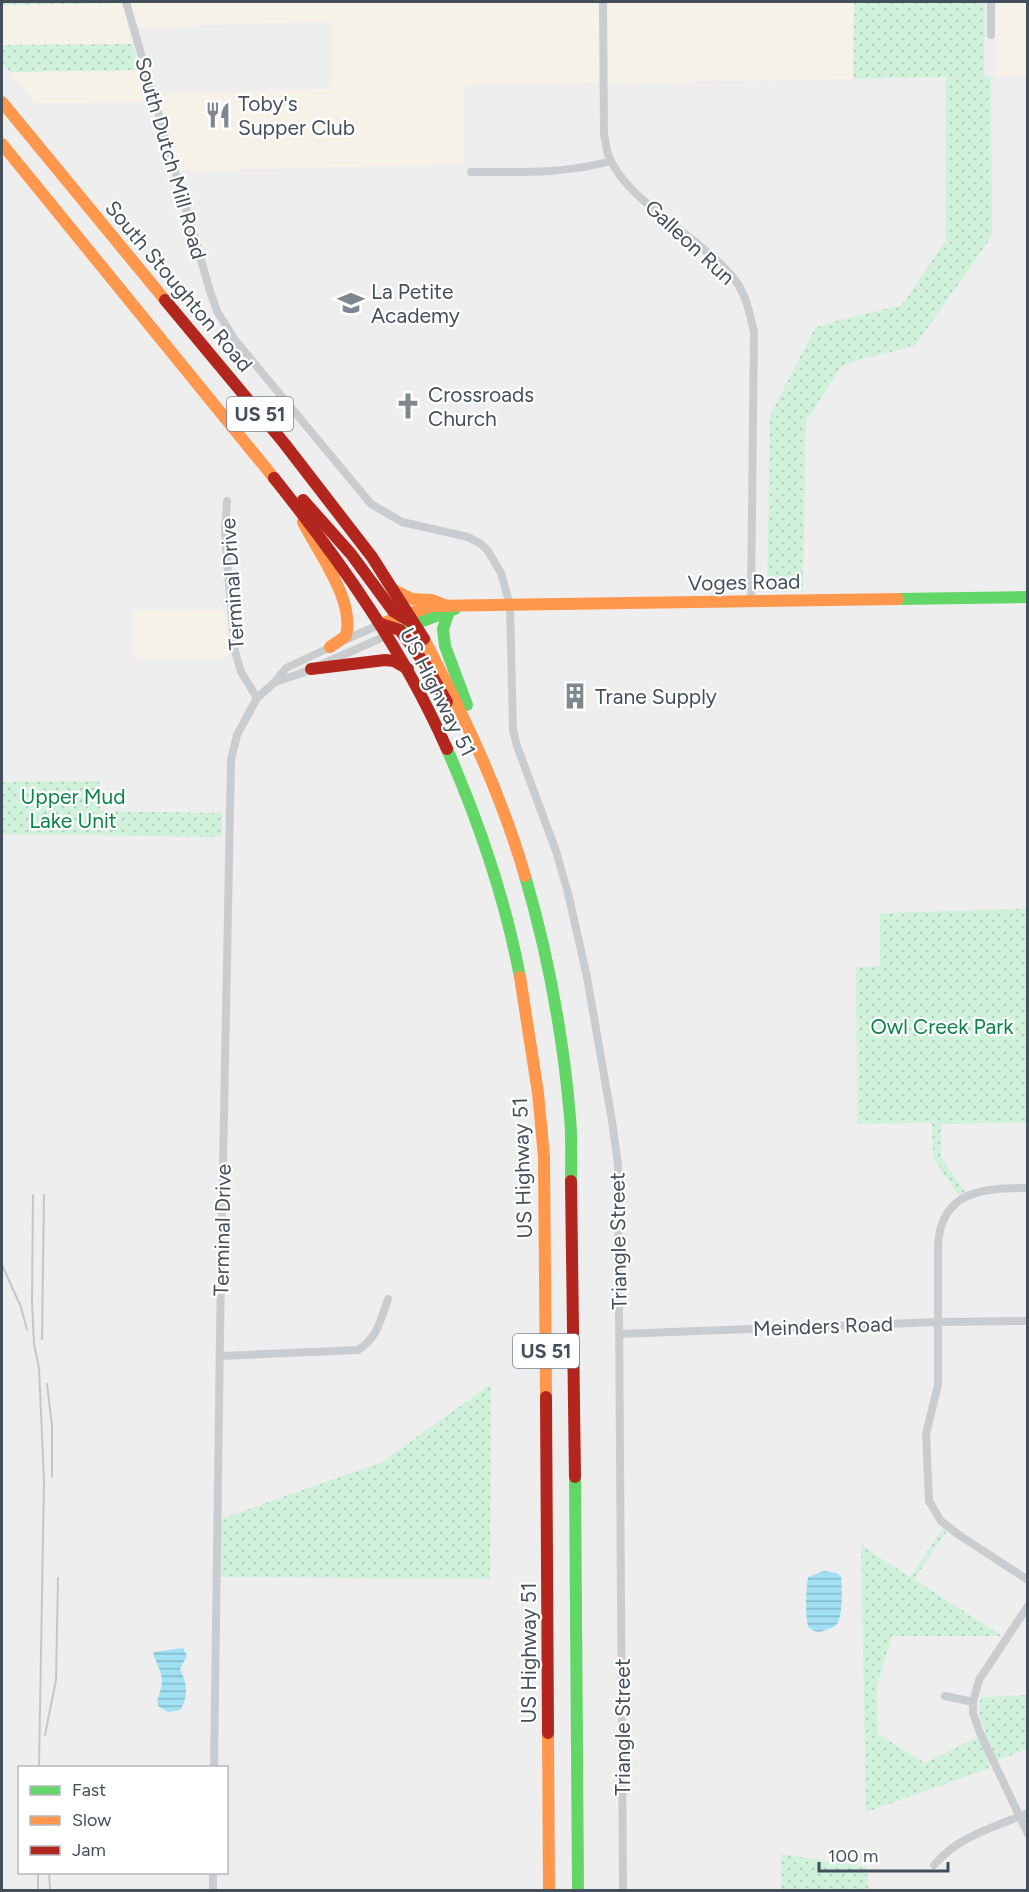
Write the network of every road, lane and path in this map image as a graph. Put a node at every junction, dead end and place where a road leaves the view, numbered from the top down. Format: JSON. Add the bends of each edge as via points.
{"nodes":[{"id":1,"x":126,"y":2,"type":"edge"},
{"id":2,"x":603,"y":2,"type":"edge"},
{"id":3,"x":991,"y":2,"type":"edge"},
{"id":4,"x":991,"y":35,"type":"dead end"},
{"id":5,"x":2,"y":102,"type":"edge"},
{"id":6,"x":2,"y":144,"type":"edge"},
{"id":7,"x":611,"y":161,"type":"junction"},
{"id":8,"x":471,"y":172,"type":"dead end"},
{"id":9,"x":284,"y":489,"type":"junction"},
{"id":10,"x":227,"y":501,"type":"dead end"},
{"id":11,"x":294,"y":501,"type":"junction"},
{"id":12,"x":394,"y":590,"type":"junction"},
{"id":13,"x":1028,"y":597,"type":"edge"},
{"id":14,"x":751,"y":601,"type":"junction"},
{"id":15,"x":510,"y":605,"type":"junction"},
{"id":16,"x":447,"y":610,"type":"junction"},
{"id":17,"x":407,"y":618,"type":"junction"},
{"id":18,"x":381,"y":624,"type":"junction"},
{"id":19,"x":400,"y":630,"type":"junction"},
{"id":20,"x":388,"y":635,"type":"junction"},
{"id":21,"x":330,"y":647,"type":"junction"},
{"id":22,"x":311,"y":669,"type":"junction"},
{"id":23,"x":408,"y":669,"type":"junction"},
{"id":24,"x":275,"y":682,"type":"junction"},
{"id":25,"x":257,"y":698,"type":"junction"},
{"id":26,"x":475,"y":740,"type":"junction"},
{"id":27,"x":480,"y":753,"type":"junction"},
{"id":28,"x":1028,"y":1188,"type":"edge"},
{"id":29,"x":388,"y":1299,"type":"dead end"},
{"id":30,"x":1028,"y":1321,"type":"edge"},
{"id":31,"x":939,"y":1322,"type":"junction"},
{"id":32,"x":619,"y":1334,"type":"junction"},
{"id":33,"x":220,"y":1356,"type":"junction"},
{"id":34,"x":1028,"y":1580,"type":"edge"},
{"id":35,"x":1028,"y":1606,"type":"edge"},
{"id":36,"x":945,"y":1696,"type":"dead end"},
{"id":37,"x":973,"y":1702,"type":"junction"},
{"id":38,"x":214,"y":1766,"type":"edge"},
{"id":39,"x":1024,"y":1814,"type":"edge"},
{"id":40,"x":1028,"y":1834,"type":"edge"},
{"id":41,"x":934,"y":1865,"type":"dead end"},
{"id":42,"x":213,"y":1874,"type":"edge"},
{"id":43,"x":213,"y":1890,"type":"edge"},
{"id":44,"x":549,"y":1890,"type":"edge"},
{"id":45,"x":578,"y":1890,"type":"edge"},
{"id":46,"x":623,"y":1890,"type":"edge"}],
"edges":[{"from":1,"to":15,"type":"street","name":"South Dutch Mill Road","via":[[210,291],[235,340],[371,504],[402,522],[460,534],[481,544],[498,566]]},
{"from":2,"to":7,"type":"street","name":"Galleon Run","via":[[604,135]]},
{"from":3,"to":4,"type":"street"},
{"from":5,"to":12,"type":"main road","name":"South Stoughton Road","number":"US 51","via":[[325,493]]},
{"from":6,"to":9,"type":"main road","number":"US 51"},
{"from":7,"to":8,"type":"street","via":[[565,171]]},
{"from":7,"to":14,"type":"street","name":"Galleon Run","via":[[635,192],[735,280],[748,309],[754,332]]},
{"from":9,"to":11,"type":"main road","number":"US 51"},
{"from":9,"to":17,"type":"main road","via":[[298,494],[393,611]]},
{"from":10,"to":25,"type":"street","name":"Terminal Drive","via":[[225,549],[235,651],[241,672]]},
{"from":11,"to":18,"type":"main road","name":"US Highway 51","number":"US 51"},
{"from":11,"to":21,"type":"main road","via":[[346,608],[345,637]]},
{"from":12,"to":16,"type":"main road","via":[[412,599],[432,600]]},
{"from":12,"to":17,"type":"main road","name":"South Stoughton Road","number":"US 51"},
{"from":13,"to":14,"type":"main road","name":"Voges Road"},
{"from":14,"to":15,"type":"main road","name":"Voges Road"},
{"from":15,"to":16,"type":"main road","name":"Voges Road"},
{"from":15,"to":32,"type":"street","name":"Triangle Street","via":[[516,746],[568,893],[612,1121],[619,1198]]},
{"from":16,"to":17,"type":"main road","name":"Voges Road"},
{"from":16,"to":27,"type":"main road","via":[[445,646],[474,725]]},
{"from":17,"to":18,"type":"main road","name":"Voges Road"},
{"from":17,"to":19,"type":"main road","name":"Voges Road"},
{"from":17,"to":26,"type":"main road","name":"US Highway 51","number":"US 51","via":[[445,679]]},
{"from":18,"to":19,"type":"main road"},
{"from":18,"to":20,"type":"main road","name":"US Highway 51","number":"US 51"},
{"from":18,"to":21,"type":"street","name":"Terminal Drive"},
{"from":19,"to":20,"type":"main road","name":"Voges Road"},
{"from":19,"to":26,"type":"main road","via":[[459,722]]},
{"from":20,"to":22,"type":"street","name":"Terminal Drive"},
{"from":20,"to":23,"type":"main road","name":"US Highway 51","number":"US 51"},
{"from":21,"to":24,"type":"street","name":"Terminal Drive","via":[[286,668]]},
{"from":22,"to":23,"type":"main road","via":[[385,660]]},
{"from":22,"to":24,"type":"street","name":"Terminal Drive"},
{"from":23,"to":44,"type":"main road","name":"US Highway 51","number":"US 51","via":[[453,761],[491,861],[519,964],[538,1080],[545,1182]]},
{"from":24,"to":25,"type":"street","name":"Terminal Drive"},
{"from":25,"to":33,"type":"street","name":"Terminal Drive","via":[[233,746],[230,775]]},
{"from":26,"to":27,"type":"main road","name":"US Highway 51","number":"US 51"},
{"from":27,"to":45,"type":"main road","name":"US Highway 51","number":"US 51","via":[[517,849],[538,924],[559,1020],[570,1117]]},
{"from":28,"to":31,"type":"street","via":[[980,1190],[962,1198],[948,1213],[938,1244]]},
{"from":29,"to":33,"type":"street","via":[[369,1344],[358,1350]]},
{"from":30,"to":31,"type":"street","name":"Meinders Road"},
{"from":31,"to":32,"type":"street","name":"Meinders Road"},
{"from":31,"to":34,"type":"street","via":[[938,1384],[926,1434],[929,1502],[941,1521]]},
{"from":32,"to":46,"type":"street","name":"Triangle Street"},
{"from":33,"to":38,"type":"street","name":"Terminal Drive"},
{"from":35,"to":37,"type":"street","via":[[979,1680]]},
{"from":36,"to":37,"type":"street"},
{"from":37,"to":39,"type":"street","via":[[980,1733]]},
{"from":39,"to":40,"type":"street"},
{"from":39,"to":41,"type":"street","via":[[962,1840]]},
{"from":42,"to":43,"type":"street"}]}
